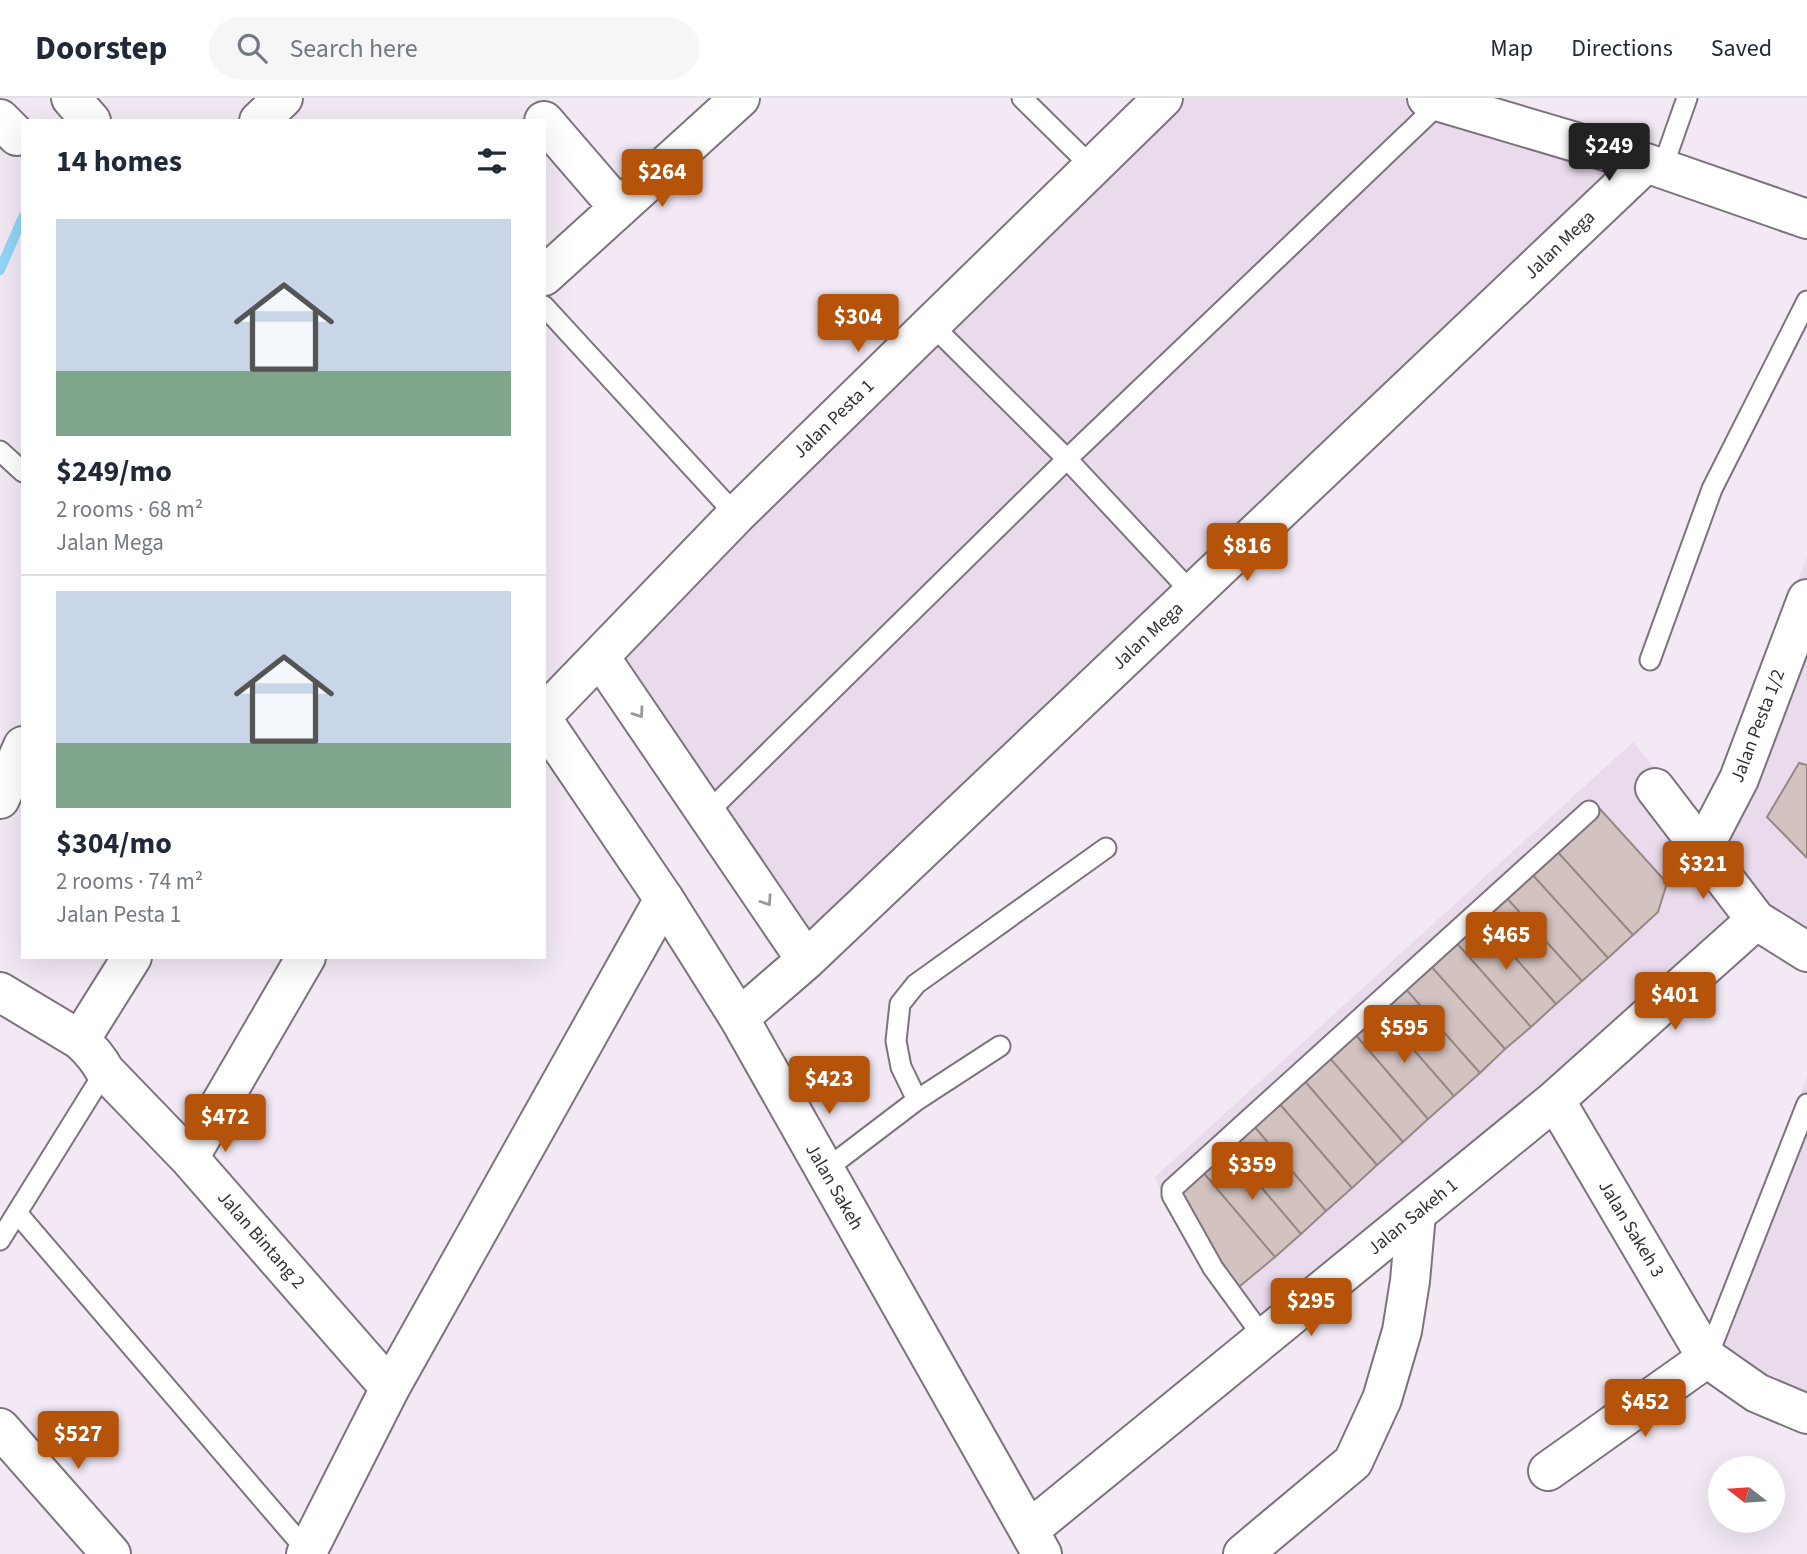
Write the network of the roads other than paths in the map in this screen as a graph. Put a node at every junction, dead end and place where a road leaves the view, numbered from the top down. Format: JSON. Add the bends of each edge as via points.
{"nodes":[{"id":1,"x":71,"y":98,"type":"edge"},
{"id":2,"x":283,"y":98,"type":"edge"},
{"id":3,"x":524,"y":98,"type":"edge"},
{"id":4,"x":740,"y":98,"type":"edge"},
{"id":5,"x":1022,"y":98,"type":"edge"},
{"id":6,"x":1163,"y":98,"type":"edge"},
{"id":7,"x":1687,"y":98,"type":"edge"},
{"id":8,"x":1434,"y":100,"type":"edge"},
{"id":9,"x":89,"y":119,"type":"edge"},
{"id":10,"x":261,"y":119,"type":"edge"},
{"id":11,"x":542,"y":119,"type":"edge"},
{"id":12,"x":546,"y":123,"type":"edge"},
{"id":13,"x":1654,"y":166,"type":"junction"},
{"id":14,"x":1092,"y":167,"type":"junction"},
{"id":15,"x":620,"y":208,"type":"junction"},
{"id":16,"x":1807,"y":219,"type":"edge"},
{"id":17,"x":546,"y":274,"type":"edge"},
{"id":18,"x":1807,"y":301,"type":"edge"},
{"id":19,"x":546,"y":308,"type":"edge"},
{"id":20,"x":931,"y":324,"type":"junction"},
{"id":21,"x":0,"y":451,"type":"edge"},
{"id":22,"x":1067,"y":459,"type":"junction"},
{"id":23,"x":21,"y":470,"type":"edge"},
{"id":24,"x":736,"y":515,"type":"junction"},
{"id":25,"x":1193,"y":594,"type":"junction"},
{"id":26,"x":1807,"y":599,"type":"edge"},
{"id":27,"x":600,"y":657,"type":"junction"},
{"id":28,"x":1650,"y":660,"type":"dead end"},
{"id":29,"x":546,"y":711,"type":"edge"},
{"id":30,"x":546,"y":725,"type":"edge"},
{"id":31,"x":21,"y":751,"type":"edge"},
{"id":32,"x":1655,"y":788,"type":"dead end"},
{"id":33,"x":0,"y":799,"type":"edge"},
{"id":34,"x":1589,"y":811,"type":"dead end"},
{"id":35,"x":707,"y":813,"type":"junction"},
{"id":36,"x":1105,"y":848,"type":"dead end"},
{"id":37,"x":1702,"y":850,"type":"junction"},
{"id":38,"x":664,"y":899,"type":"junction"},
{"id":39,"x":1756,"y":920,"type":"junction"},
{"id":40,"x":1807,"y":953,"type":"edge"},
{"id":41,"x":131,"y":959,"type":"edge"},
{"id":42,"x":305,"y":959,"type":"edge"},
{"id":43,"x":806,"y":960,"type":"junction"},
{"id":44,"x":0,"y":992,"type":"edge"},
{"id":45,"x":739,"y":1018,"type":"junction"},
{"id":46,"x":80,"y":1040,"type":"junction"},
{"id":47,"x":1000,"y":1046,"type":"dead end"},
{"id":48,"x":104,"y":1071,"type":"junction"},
{"id":49,"x":917,"y":1100,"type":"junction"},
{"id":50,"x":1555,"y":1100,"type":"junction"},
{"id":51,"x":1807,"y":1104,"type":"edge"},
{"id":52,"x":189,"y":1158,"type":"junction"},
{"id":53,"x":825,"y":1170,"type":"junction"},
{"id":54,"x":17,"y":1213,"type":"junction"},
{"id":55,"x":1416,"y":1214,"type":"junction"},
{"id":56,"x":0,"y":1240,"type":"edge"},
{"id":57,"x":1264,"y":1338,"type":"junction"},
{"id":58,"x":1707,"y":1358,"type":"junction"},
{"id":59,"x":390,"y":1388,"type":"junction"},
{"id":60,"x":1807,"y":1414,"type":"edge"},
{"id":61,"x":0,"y":1428,"type":"edge"},
{"id":62,"x":1548,"y":1471,"type":"dead end"},
{"id":63,"x":1035,"y":1542,"type":"edge"},
{"id":64,"x":307,"y":1553,"type":"edge"},
{"id":65,"x":111,"y":1554,"type":"edge"},
{"id":66,"x":1243,"y":1554,"type":"edge"}],
"edges":[{"from":1,"to":9,"type":"street"},
{"from":2,"to":10,"type":"street"},
{"from":3,"to":11,"type":"street"},
{"from":4,"to":15,"type":"street"},
{"from":5,"to":14,"type":"lane"},
{"from":6,"to":14,"type":"street","name":"Jalan Pesta 1"},
{"from":7,"to":13,"type":"lane"},
{"from":8,"to":13,"type":"street"},
{"from":8,"to":22,"type":"lane"},
{"from":12,"to":15,"type":"street"},
{"from":13,"to":16,"type":"street"},
{"from":13,"to":25,"type":"street","name":"Jalan Mega"},
{"from":14,"to":20,"type":"street","name":"Jalan Pesta 1"},
{"from":15,"to":17,"type":"street"},
{"from":18,"to":28,"type":"lane","via":[[1712,489]]},
{"from":19,"to":24,"type":"lane"},
{"from":20,"to":22,"type":"lane"},
{"from":20,"to":24,"type":"street","name":"Jalan Pesta 1"},
{"from":21,"to":23,"type":"lane"},
{"from":22,"to":25,"type":"lane"},
{"from":22,"to":35,"type":"lane"},
{"from":24,"to":27,"type":"street","name":"Jalan Pesta 1"},
{"from":25,"to":43,"type":"street","name":"Jalan Mega"},
{"from":26,"to":37,"type":"street","name":"Jalan Pesta 1/2","via":[[1739,779]]},
{"from":27,"to":29,"type":"street","name":"Jalan Pesta 1"},
{"from":27,"to":35,"type":"street","one_way":true},
{"from":30,"to":38,"type":"street","name":"Jalan Sakeh"},
{"from":31,"to":33,"type":"street"},
{"from":32,"to":37,"type":"street"},
{"from":34,"to":57,"type":"lane","via":[[1172,1189],[1213,1268]]},
{"from":35,"to":43,"type":"street","one_way":true},
{"from":36,"to":49,"type":"lane","via":[[916,984],[901,1003],[896,1041],[901,1067]]},
{"from":37,"to":39,"type":"street"},
{"from":38,"to":45,"type":"street","name":"Jalan Sakeh"},
{"from":38,"to":59,"type":"street"},
{"from":39,"to":40,"type":"street"},
{"from":39,"to":50,"type":"street","name":"Jalan Sakeh 1"},
{"from":41,"to":46,"type":"street"},
{"from":42,"to":52,"type":"street"},
{"from":43,"to":45,"type":"street","name":"Jalan Mega"},
{"from":44,"to":46,"type":"street","name":"Jalan Bintang 2"},
{"from":45,"to":53,"type":"street","name":"Jalan Sakeh"},
{"from":46,"to":48,"type":"street","name":"Jalan Bintang 2","via":[[98,1057]]},
{"from":47,"to":49,"type":"lane"},
{"from":48,"to":52,"type":"street","name":"Jalan Bintang 2"},
{"from":48,"to":54,"type":"lane"},
{"from":49,"to":53,"type":"lane"},
{"from":50,"to":55,"type":"street","name":"Jalan Sakeh 1"},
{"from":50,"to":58,"type":"street","name":"Jalan Sakeh 3"},
{"from":51,"to":58,"type":"lane"},
{"from":52,"to":59,"type":"street","name":"Jalan Bintang 2"},
{"from":53,"to":63,"type":"street","name":"Jalan Sakeh"},
{"from":54,"to":56,"type":"lane"},
{"from":54,"to":64,"type":"lane"},
{"from":55,"to":57,"type":"street","name":"Jalan Sakeh 1"},
{"from":55,"to":66,"type":"street","via":[[1402,1331],[1382,1399],[1353,1462]]},
{"from":57,"to":63,"type":"street","name":"Jalan Sakeh 1"},
{"from":58,"to":60,"type":"street","name":"Jalan Sakeh 3","via":[[1757,1393]]},
{"from":58,"to":62,"type":"street"},
{"from":59,"to":64,"type":"street"},
{"from":61,"to":65,"type":"street"}]}
